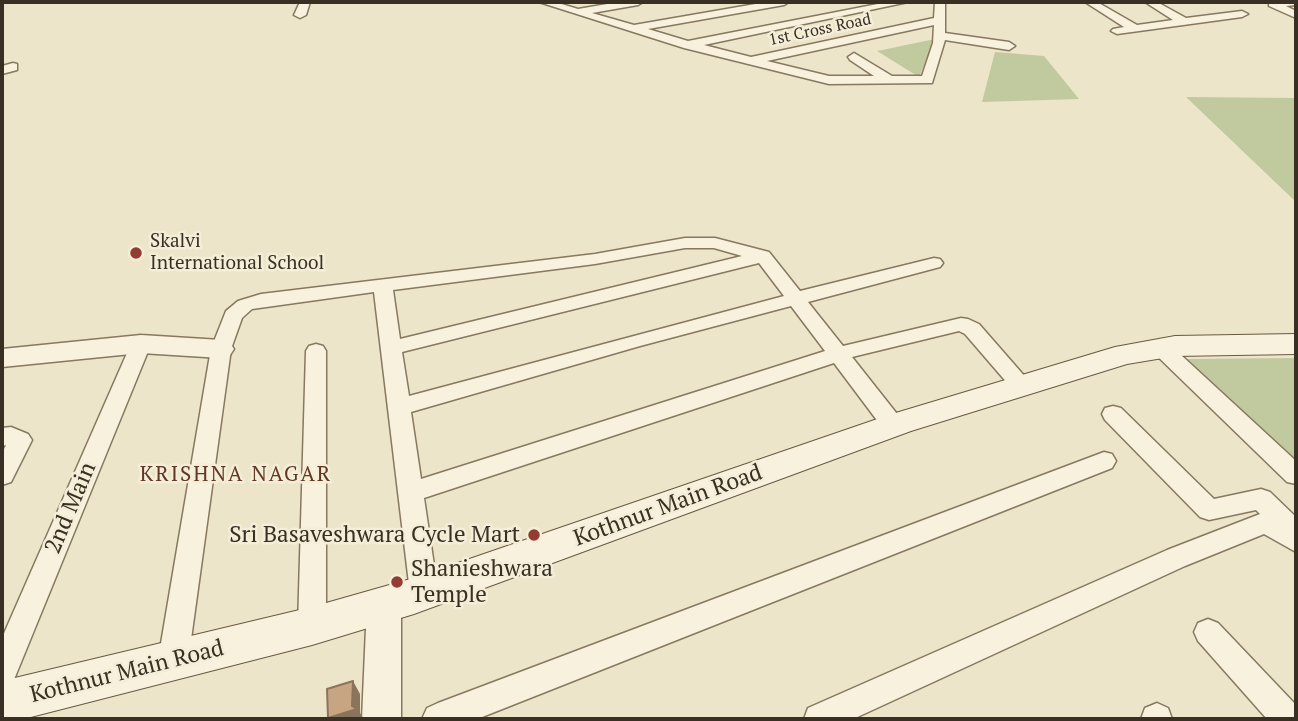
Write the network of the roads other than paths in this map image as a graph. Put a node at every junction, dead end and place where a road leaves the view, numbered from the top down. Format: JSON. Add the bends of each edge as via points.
{"nodes":[{"id":1,"x":305,"y":2,"type":"edge"},
{"id":2,"x":544,"y":2,"type":"edge"},
{"id":3,"x":638,"y":2,"type":"edge"},
{"id":4,"x":784,"y":2,"type":"edge"},
{"id":5,"x":903,"y":2,"type":"edge"},
{"id":6,"x":940,"y":2,"type":"edge"},
{"id":7,"x":1090,"y":2,"type":"edge"},
{"id":8,"x":1150,"y":2,"type":"edge"},
{"id":9,"x":1219,"y":2,"type":"edge"},
{"id":10,"x":1296,"y":2,"type":"edge"},
{"id":11,"x":1290,"y":9,"type":"edge"},
{"id":12,"x":576,"y":12,"type":"junction"},
{"id":13,"x":300,"y":15,"type":"dead end"},
{"id":14,"x":1296,"y":15,"type":"edge"},
{"id":15,"x":940,"y":20,"type":"junction"},
{"id":16,"x":1185,"y":22,"type":"junction"},
{"id":17,"x":631,"y":29,"type":"junction"},
{"id":18,"x":1136,"y":29,"type":"junction"},
{"id":19,"x":1117,"y":32,"type":"dead end"},
{"id":20,"x":938,"y":34,"type":"junction"},
{"id":21,"x":688,"y":45,"type":"junction"},
{"id":22,"x":1009,"y":46,"type":"dead end"},
{"id":23,"x":854,"y":57,"type":"dead end"},
{"id":24,"x":748,"y":61,"type":"junction"},
{"id":25,"x":889,"y":80,"type":"junction"},
{"id":26,"x":763,"y":256,"type":"junction"},
{"id":27,"x":934,"y":263,"type":"dead end"},
{"id":28,"x":383,"y":285,"type":"junction"},
{"id":29,"x":794,"y":298,"type":"junction"},
{"id":30,"x":141,"y":344,"type":"junction"},
{"id":31,"x":1296,"y":344,"type":"edge"},
{"id":32,"x":391,"y":348,"type":"junction"},
{"id":33,"x":1161,"y":348,"type":"junction"},
{"id":34,"x":221,"y":349,"type":"junction"},
{"id":35,"x":316,"y":351,"type":"dead end"},
{"id":36,"x":838,"y":354,"type":"junction"},
{"id":37,"x":2,"y":358,"type":"edge"},
{"id":38,"x":1023,"y":387,"type":"junction"},
{"id":39,"x":399,"y":407,"type":"junction"},
{"id":40,"x":1113,"y":414,"type":"dead end"},
{"id":41,"x":893,"y":425,"type":"junction"},
{"id":42,"x":2,"y":437,"type":"edge"},
{"id":43,"x":1104,"y":461,"type":"dead end"},
{"id":44,"x":2,"y":475,"type":"edge"},
{"id":45,"x":1296,"y":475,"type":"edge"},
{"id":46,"x":411,"y":494,"type":"junction"},
{"id":47,"x":1296,"y":533,"type":"edge"},
{"id":48,"x":1296,"y":541,"type":"edge"},
{"id":49,"x":424,"y":592,"type":"junction"},
{"id":50,"x":384,"y":605,"type":"junction"},
{"id":51,"x":312,"y":626,"type":"junction"},
{"id":52,"x":1209,"y":632,"type":"dead end"},
{"id":53,"x":173,"y":661,"type":"junction"},
{"id":54,"x":2,"y":672,"type":"edge"},
{"id":55,"x":2,"y":703,"type":"edge"},
{"id":56,"x":381,"y":719,"type":"edge"},
{"id":57,"x":438,"y":719,"type":"edge"},
{"id":58,"x":819,"y":719,"type":"edge"},
{"id":59,"x":1288,"y":719,"type":"edge"}],
"edges":[{"from":1,"to":13,"type":"street"},
{"from":2,"to":12,"type":"street"},
{"from":3,"to":12,"type":"street"},
{"from":4,"to":17,"type":"street"},
{"from":5,"to":21,"type":"street"},
{"from":6,"to":15,"type":"street"},
{"from":7,"to":18,"type":"street"},
{"from":8,"to":16,"type":"street"},
{"from":9,"to":16,"type":"street","via":[[1242,13]]},
{"from":10,"to":11,"type":"street","via":[[1273,4]]},
{"from":11,"to":14,"type":"street"},
{"from":12,"to":17,"type":"street"},
{"from":15,"to":20,"type":"street"},
{"from":15,"to":24,"type":"street","name":"1st Cross Road"},
{"from":16,"to":18,"type":"street"},
{"from":17,"to":21,"type":"street"},
{"from":18,"to":19,"type":"street"},
{"from":20,"to":22,"type":"street"},
{"from":20,"to":25,"type":"street","via":[[927,80]]},
{"from":21,"to":24,"type":"street"},
{"from":23,"to":25,"type":"street"},
{"from":24,"to":25,"type":"street","via":[[829,80]]},
{"from":26,"to":28,"type":"street","via":[[715,243],[685,243]]},
{"from":26,"to":29,"type":"street"},
{"from":26,"to":32,"type":"street"},
{"from":27,"to":29,"type":"street"},
{"from":28,"to":32,"type":"street"},
{"from":28,"to":34,"type":"street","via":[[245,305],[233,315]]},
{"from":29,"to":36,"type":"street"},
{"from":29,"to":39,"type":"street"},
{"from":30,"to":34,"type":"street"},
{"from":30,"to":37,"type":"street"},
{"from":30,"to":54,"type":"street","name":"2nd Main"},
{"from":31,"to":33,"type":"main road","name":"Kothnur Main Road"},
{"from":32,"to":39,"type":"street"},
{"from":33,"to":38,"type":"main road","name":"Kothnur Main Road"},
{"from":33,"to":45,"type":"street"},
{"from":34,"to":53,"type":"street"},
{"from":35,"to":51,"type":"street"},
{"from":36,"to":38,"type":"street","via":[[961,324],[972,329]]},
{"from":36,"to":41,"type":"street"},
{"from":36,"to":46,"type":"street"},
{"from":38,"to":41,"type":"main road","name":"Kothnur Main Road"},
{"from":39,"to":46,"type":"street"},
{"from":40,"to":47,"type":"street","via":[[1209,510],[1261,499]]},
{"from":41,"to":49,"type":"main road","name":"Kothnur Main Road"},
{"from":42,"to":44,"type":"street","via":[[20,440]]},
{"from":43,"to":57,"type":"street"},
{"from":46,"to":49,"type":"street"},
{"from":48,"to":58,"type":"street","via":[[1276,526],[1263,523]]},
{"from":49,"to":50,"type":"main road","name":"Kothnur Main Road"},
{"from":50,"to":51,"type":"main road","name":"Kothnur Main Road"},
{"from":50,"to":56,"type":"street"},
{"from":51,"to":53,"type":"main road","name":"Kothnur Main Road"},
{"from":52,"to":59,"type":"street"},
{"from":53,"to":55,"type":"main road","name":"Kothnur Main Road"}]}
